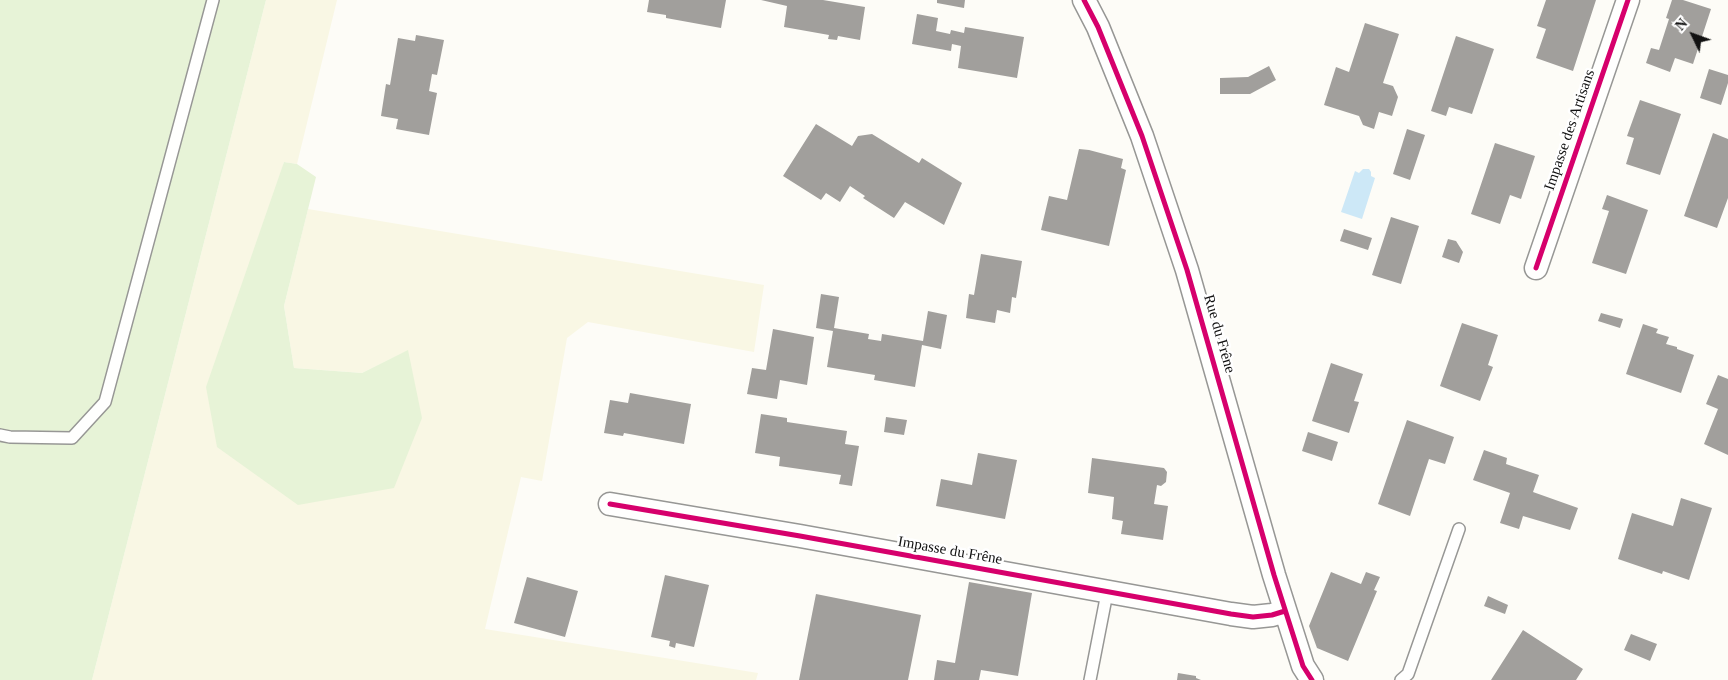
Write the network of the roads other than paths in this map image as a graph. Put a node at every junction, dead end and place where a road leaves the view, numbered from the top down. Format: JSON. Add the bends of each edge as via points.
{"nodes":[{"id":1,"x":213,"y":0,"type":"edge"},
{"id":2,"x":1084,"y":0,"type":"edge"},
{"id":3,"x":1628,"y":0,"type":"edge"},
{"id":4,"x":1536,"y":268,"type":"dead end"},
{"id":5,"x":0,"y":435,"type":"edge"},
{"id":6,"x":610,"y":504,"type":"dead end"},
{"id":7,"x":1459,"y":529,"type":"dead end"},
{"id":8,"x":1107,"y":593,"type":"junction"},
{"id":9,"x":1285,"y":611,"type":"junction"},
{"id":10,"x":1090,"y":680,"type":"edge"},
{"id":11,"x":1312,"y":680,"type":"edge"},
{"id":12,"x":1401,"y":680,"type":"edge"}],
"edges":[{"from":1,"to":5,"type":"lane","via":[[105,402],[72,438]]},
{"from":2,"to":9,"type":"street","name":"Rue du Frêne","via":[[1142,136],[1188,270]]},
{"from":3,"to":4,"type":"street","name":"Impasse des Artisans"},
{"from":6,"to":8,"type":"street","name":"Impasse du Frêne"},
{"from":7,"to":12,"type":"lane","via":[[1408,674]]},
{"from":8,"to":9,"type":"street","name":"Impasse du Frêne","via":[[1231,614],[1263,616]]},
{"from":8,"to":10,"type":"lane"},
{"from":9,"to":11,"type":"street","name":"Rue du Frêne","via":[[1303,666]]}]}
